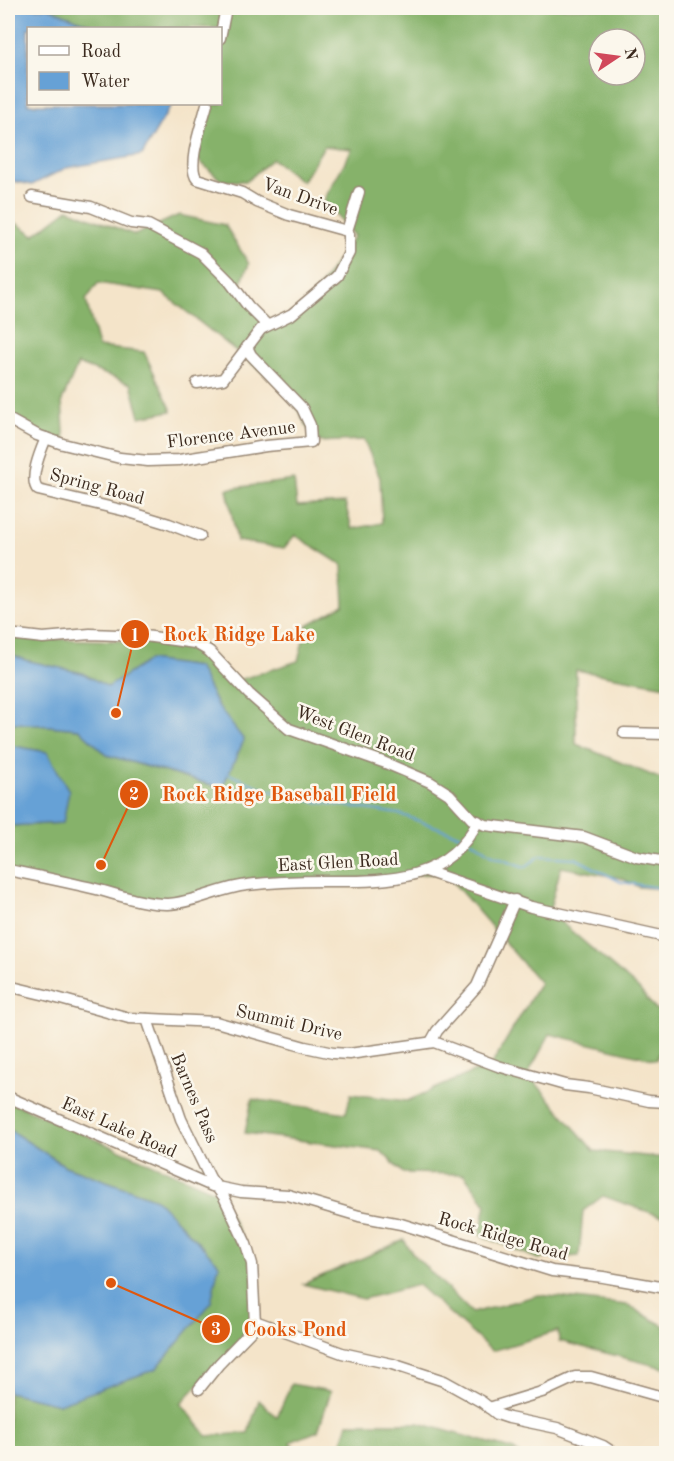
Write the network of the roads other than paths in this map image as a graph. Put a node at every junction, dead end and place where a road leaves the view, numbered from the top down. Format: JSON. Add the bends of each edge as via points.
{"nodes":[{"id":1,"x":226,"y":8,"type":"edge"},
{"id":2,"x":222,"y":28,"type":"edge"},
{"id":3,"x":207,"y":105,"type":"edge"},
{"id":4,"x":358,"y":192,"type":"dead end"},
{"id":5,"x":32,"y":197,"type":"dead end"},
{"id":6,"x":347,"y":231,"type":"junction"},
{"id":7,"x":267,"y":325,"type":"junction"},
{"id":8,"x":247,"y":347,"type":"junction"},
{"id":9,"x":197,"y":383,"type":"dead end"},
{"id":10,"x":8,"y":419,"type":"edge"},
{"id":11,"x":46,"y":438,"type":"junction"},
{"id":12,"x":200,"y":536,"type":"dead end"},
{"id":13,"x":8,"y":634,"type":"edge"},
{"id":14,"x":624,"y":733,"type":"dead end"},
{"id":15,"x":666,"y":734,"type":"edge"},
{"id":16,"x":478,"y":821,"type":"junction"},
{"id":17,"x":666,"y":862,"type":"edge"},
{"id":18,"x":8,"y":870,"type":"edge"},
{"id":19,"x":426,"y":871,"type":"junction"},
{"id":20,"x":515,"y":900,"type":"junction"},
{"id":21,"x":666,"y":937,"type":"edge"},
{"id":22,"x":8,"y":986,"type":"edge"},
{"id":23,"x":147,"y":1019,"type":"junction"},
{"id":24,"x":431,"y":1042,"type":"junction"},
{"id":25,"x":8,"y":1097,"type":"edge"},
{"id":26,"x":666,"y":1102,"type":"edge"},
{"id":27,"x":217,"y":1187,"type":"junction"},
{"id":28,"x":401,"y":1224,"type":"joint"},
{"id":29,"x":666,"y":1288,"type":"edge"},
{"id":30,"x":255,"y":1321,"type":"junction"},
{"id":31,"x":198,"y":1389,"type":"dead end"},
{"id":32,"x":666,"y":1398,"type":"edge"},
{"id":33,"x":489,"y":1408,"type":"junction"},
{"id":34,"x":615,"y":1454,"type":"edge"}],
"edges":[{"from":1,"to":2,"type":"street"},
{"from":3,"to":6,"type":"street","name":"Van Drive","via":[[192,162],[193,173],[200,181],[242,193],[289,215]]},
{"from":4,"to":6,"type":"street"},
{"from":5,"to":7,"type":"street","via":[[91,207],[147,225],[201,253]]},
{"from":6,"to":7,"type":"street","name":"Van Drive","via":[[349,253],[337,276],[292,314]]},
{"from":7,"to":8,"type":"street","name":"Van Drive"},
{"from":8,"to":9,"type":"street","name":"Van Drive","via":[[223,379]]},
{"from":8,"to":11,"type":"street","name":"Florence Avenue","via":[[302,408],[310,425],[311,442],[148,461],[120,458]]},
{"from":10,"to":11,"type":"street","name":"Florence Avenue"},
{"from":11,"to":12,"type":"street","name":"Spring Road","via":[[34,480],[38,490],[126,511]]},
{"from":13,"to":16,"type":"street","name":"West Glen Road","via":[[43,638],[90,634],[145,636],[195,643],[209,651],[289,729],[430,782]]},
{"from":14,"to":15,"type":"street"},
{"from":16,"to":17,"type":"street","name":"West Glen Road","via":[[584,837],[637,857]]},
{"from":16,"to":19,"type":"street","via":[[465,843]]},
{"from":18,"to":19,"type":"street","name":"East Glen Road","via":[[167,904],[244,885],[377,882]]},
{"from":19,"to":20,"type":"street","name":"East Glen Road"},
{"from":20,"to":21,"type":"street","name":"East Glen Road"},
{"from":20,"to":24,"type":"street","via":[[477,986]]},
{"from":22,"to":23,"type":"street","name":"Summit Drive","via":[[129,1018]]},
{"from":23,"to":24,"type":"street","name":"Summit Drive","via":[[216,1022],[333,1053]]},
{"from":23,"to":27,"type":"street","name":"Barnes Pass","via":[[182,1119]]},
{"from":24,"to":26,"type":"street","name":"Summit Drive","via":[[565,1085]]},
{"from":25,"to":27,"type":"street","name":"East Lake Road","via":[[193,1180]]},
{"from":27,"to":28,"type":"street","name":"East Lake Road","via":[[288,1195]]},
{"from":27,"to":30,"type":"street","name":"Barnes Pass","via":[[252,1264]]},
{"from":28,"to":29,"type":"street","name":"Rock Ridge Road","via":[[552,1271]]},
{"from":30,"to":31,"type":"street","via":[[247,1338]]},
{"from":30,"to":33,"type":"street","via":[[342,1353],[444,1381]]},
{"from":32,"to":33,"type":"street","via":[[591,1377],[576,1377]]},
{"from":33,"to":34,"type":"street","via":[[510,1418],[557,1428]]}]}
